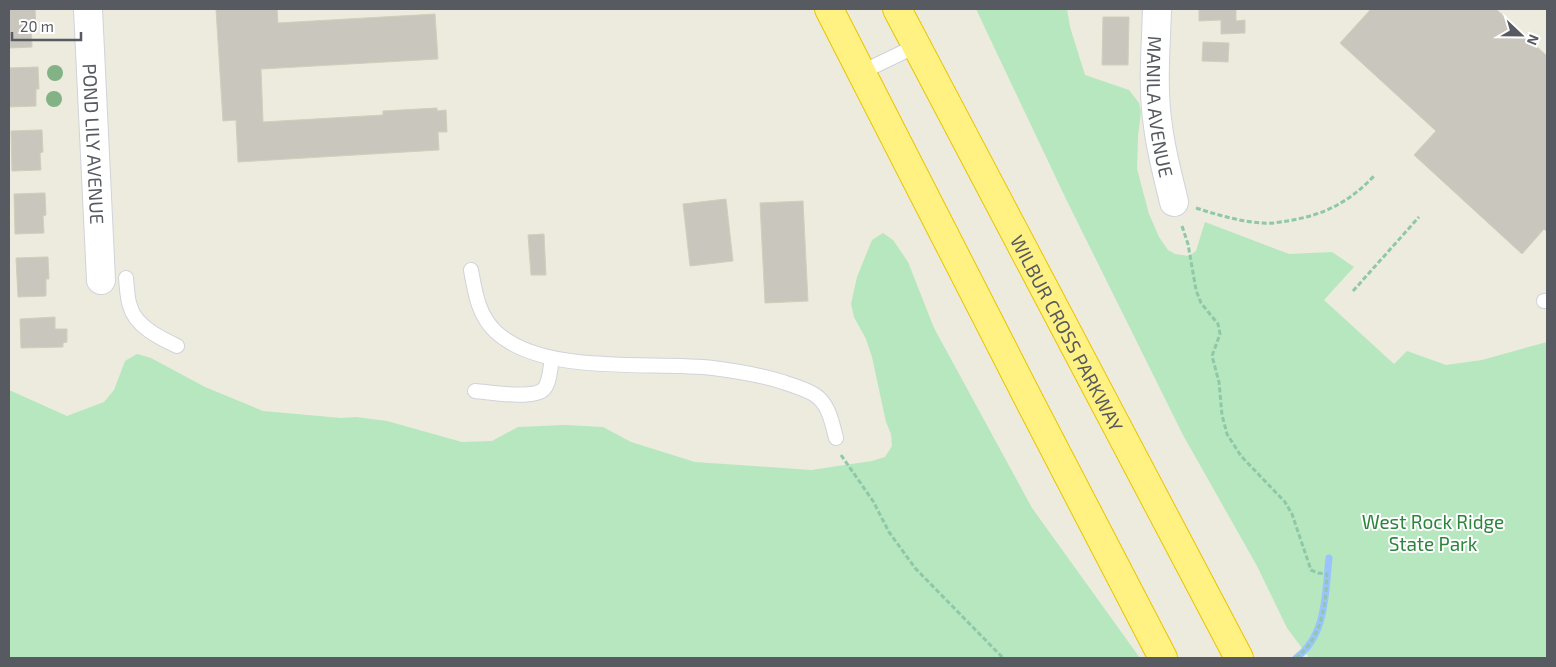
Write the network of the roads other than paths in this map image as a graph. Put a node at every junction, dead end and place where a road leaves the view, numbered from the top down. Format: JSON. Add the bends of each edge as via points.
{"nodes":[{"id":1,"x":88,"y":9,"type":"edge"},
{"id":2,"x":829,"y":9,"type":"edge"},
{"id":3,"x":896,"y":9,"type":"edge"},
{"id":4,"x":1157,"y":9,"type":"edge"},
{"id":5,"x":916,"y":46,"type":"junction"},
{"id":6,"x":862,"y":72,"type":"junction"},
{"id":7,"x":1174,"y":202,"type":"road end"},
{"id":8,"x":471,"y":270,"type":"dead end"},
{"id":9,"x":114,"y":279,"type":"joint"},
{"id":10,"x":177,"y":346,"type":"dead end"},
{"id":11,"x":552,"y":359,"type":"junction"},
{"id":12,"x":475,"y":391,"type":"dead end"},
{"id":13,"x":836,"y":438,"type":"road end"},
{"id":14,"x":1163,"y":658,"type":"edge"},
{"id":15,"x":1240,"y":658,"type":"edge"}],
"edges":[{"from":1,"to":9,"type":"street","name":"POND LILY AVENUE"},
{"from":2,"to":6,"type":"highway"},
{"from":3,"to":5,"type":"highway","name":"WILBUR CROSS PARKWAY"},
{"from":4,"to":7,"type":"street","name":"MANILA AVENUE","via":[[1157,123]]},
{"from":5,"to":6,"type":"lane"},
{"from":5,"to":15,"type":"highway","name":"WILBUR CROSS PARKWAY"},
{"from":6,"to":14,"type":"highway"},
{"from":8,"to":11,"type":"lane","via":[[479,308],[496,331],[520,348]]},
{"from":9,"to":10,"type":"lane","via":[[141,324],[159,338]]},
{"from":11,"to":12,"type":"lane","via":[[544,389],[533,394]]},
{"from":11,"to":13,"type":"lane","via":[[712,368],[768,377],[816,395],[829,410]]}]}
